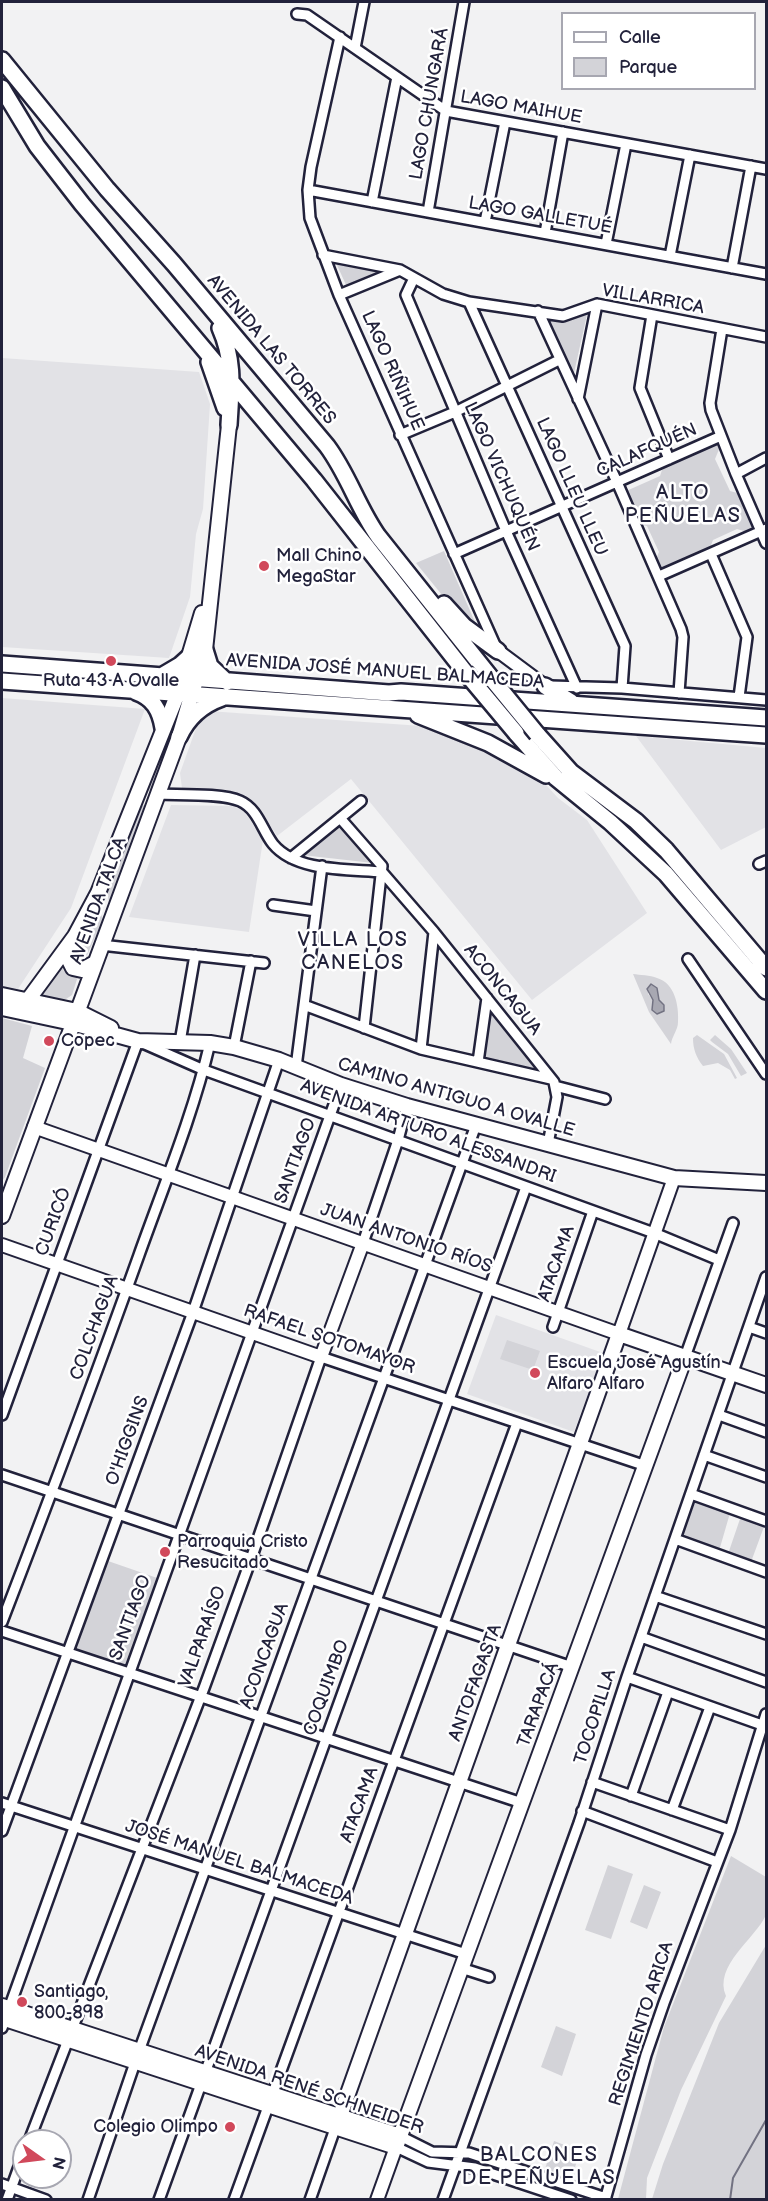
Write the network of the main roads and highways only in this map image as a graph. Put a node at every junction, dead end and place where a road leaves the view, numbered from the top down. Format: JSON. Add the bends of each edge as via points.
{"nodes":[{"id":1,"x":2,"y":60,"type":"edge"},
{"id":2,"x":2,"y":88,"type":"edge"},
{"id":3,"x":107,"y":189,"type":"junction"},
{"id":4,"x":82,"y":204,"type":"junction"},
{"id":5,"x":212,"y":311,"type":"junction"},
{"id":6,"x":198,"y":341,"type":"junction"},
{"id":7,"x":232,"y":381,"type":"junction"},
{"id":8,"x":262,"y":418,"type":"junction"},
{"id":9,"x":229,"y":425,"type":"junction"},
{"id":10,"x":360,"y":506,"type":"junction"},
{"id":11,"x":210,"y":593,"type":"junction"},
{"id":12,"x":205,"y":650,"type":"junction"},
{"id":13,"x":498,"y":651,"type":"road end"},
{"id":14,"x":190,"y":656,"type":"junction"},
{"id":15,"x":2,"y":664,"type":"edge"},
{"id":16,"x":163,"y":675,"type":"junction"},
{"id":17,"x":2,"y":681,"type":"edge"},
{"id":18,"x":188,"y":686,"type":"junction"},
{"id":19,"x":545,"y":686,"type":"road end"},
{"id":20,"x":228,"y":689,"type":"junction"},
{"id":21,"x":130,"y":690,"type":"junction"},
{"id":22,"x":573,"y":704,"type":"junction"},
{"id":23,"x":405,"y":709,"type":"junction"},
{"id":24,"x":766,"y":718,"type":"edge"},
{"id":25,"x":163,"y":728,"type":"junction"},
{"id":26,"x":742,"y":733,"type":"junction"},
{"id":27,"x":766,"y":735,"type":"edge"},
{"id":28,"x":179,"y":737,"type":"junction"},
{"id":29,"x":766,"y":740,"type":"edge"},
{"id":30,"x":571,"y":791,"type":"junction"},
{"id":31,"x":158,"y":794,"type":"junction"},
{"id":32,"x":133,"y":803,"type":"junction"},
{"id":33,"x":75,"y":936,"type":"junction"},
{"id":34,"x":95,"y":963,"type":"junction"},
{"id":35,"x":766,"y":968,"type":"edge"},
{"id":36,"x":766,"y":991,"type":"edge"},
{"id":37,"x":28,"y":1000,"type":"junction"},
{"id":38,"x":3,"y":1003,"type":"edge"},
{"id":39,"x":75,"y":1017,"type":"junction"},
{"id":40,"x":132,"y":1039,"type":"joint"},
{"id":41,"x":766,"y":1183,"type":"edge"},
{"id":42,"x":2,"y":1216,"type":"edge"},
{"id":43,"x":620,"y":1334,"type":"joint"},
{"id":44,"x":685,"y":1357,"type":"junction"},
{"id":45,"x":766,"y":1385,"type":"edge"},
{"id":46,"x":3,"y":2016,"type":"edge"},
{"id":47,"x":338,"y":2122,"type":"junction"},
{"id":48,"x":398,"y":2142,"type":"joint"}],
"edges":[{"from":1,"to":3,"type":"main road","name":"AVENIDA LAS TORRES"},
{"from":2,"to":4,"type":"main road","via":[[37,146]]},
{"from":3,"to":4,"type":"main road","via":[[90,189]]},
{"from":3,"to":5,"type":"main road","name":"AVENIDA LAS TORRES"},
{"from":4,"to":6,"type":"main road"},
{"from":5,"to":7,"type":"main road","via":[[228,348]]},
{"from":5,"to":10,"type":"main road","name":"AVENIDA LAS TORRES","via":[[327,446]]},
{"from":6,"to":7,"type":"main road"},
{"from":6,"to":9,"type":"main road","via":[[220,388]]},
{"from":7,"to":8,"type":"main road"},
{"from":7,"to":9,"type":"main road"},
{"from":8,"to":9,"type":"main road","via":[[244,418]]},
{"from":8,"to":30,"type":"main road","bridge":true,"via":[[465,672],[545,768]]},
{"from":9,"to":11,"type":"main road","name":"AVENIDA TALCA"},
{"from":10,"to":13,"type":"main road","via":[[459,620]]},
{"from":10,"to":35,"type":"main road","name":"AVENIDA LAS TORRES","bridge":true,"via":[[378,536],[537,734],[571,772],[651,835]]},
{"from":11,"to":12,"type":"main road","name":"AVENIDA TALCA"},
{"from":11,"to":14,"type":"main road","name":"AVENIDA TALCA"},
{"from":12,"to":18,"type":"main road","name":"AVENIDA TALCA"},
{"from":12,"to":20,"type":"main road","via":[[210,666]]},
{"from":14,"to":16,"type":"main road"},
{"from":14,"to":18,"type":"main road","name":"AVENIDA TALCA"},
{"from":15,"to":16,"type":"main road","name":"AVENIDA JOSÉ MANUEL BALMACEDA"},
{"from":16,"to":18,"type":"main road","name":"AVENIDA JOSÉ MANUEL BALMACEDA"},
{"from":17,"to":21,"type":"main road","name":"AVENIDA JOSÉ MANUEL BALMACEDA"},
{"from":18,"to":20,"type":"main road","name":"AVENIDA JOSÉ MANUEL BALMACEDA"},
{"from":18,"to":21,"type":"main road","name":"AVENIDA JOSÉ MANUEL BALMACEDA"},
{"from":18,"to":25,"type":"main road","name":"AVENIDA TALCA"},
{"from":18,"to":28,"type":"main road","name":"AVENIDA TALCA"},
{"from":19,"to":22,"type":"main road"},
{"from":20,"to":22,"type":"main road","name":"AVENIDA JOSÉ MANUEL BALMACEDA"},
{"from":20,"to":23,"type":"main road","name":"AVENIDA JOSÉ MANUEL BALMACEDA"},
{"from":20,"to":28,"type":"main road","via":[[190,718]]},
{"from":21,"to":25,"type":"main road","via":[[154,703]]},
{"from":22,"to":24,"type":"main road","name":"AVENIDA JOSÉ MANUEL BALMACEDA"},
{"from":23,"to":26,"type":"main road","name":"AVENIDA JOSÉ MANUEL BALMACEDA"},
{"from":23,"to":30,"type":"main road","via":[[488,743]]},
{"from":25,"to":32,"type":"main road","name":"AVENIDA TALCA"},
{"from":26,"to":27,"type":"main road","name":"AVENIDA JOSÉ MANUEL BALMACEDA"},
{"from":26,"to":29,"type":"main road"},
{"from":28,"to":31,"type":"main road","name":"AVENIDA TALCA"},
{"from":30,"to":36,"type":"main road","via":[[666,874]]},
{"from":31,"to":32,"type":"main road"},
{"from":31,"to":34,"type":"main road","name":"AVENIDA TALCA"},
{"from":32,"to":33,"type":"main road","name":"AVENIDA TALCA","via":[[98,893]]},
{"from":33,"to":34,"type":"main road","via":[[71,966],[79,970]]},
{"from":33,"to":37,"type":"main road","name":"AVENIDA TALCA"},
{"from":34,"to":39,"type":"main road","name":"AVENIDA TALCA"},
{"from":37,"to":38,"type":"main road","name":"AVENIDA ARTURO ALESSANDRI"},
{"from":37,"to":39,"type":"main road","name":"AVENIDA ARTURO ALESSANDRI"},
{"from":38,"to":39,"type":"main road","name":"AVENIDA ARTURO ALESSANDRI"},
{"from":39,"to":40,"type":"main road","name":"AVENIDA ARTURO ALESSANDRI"},
{"from":39,"to":42,"type":"main road","name":"AVENIDA TALCA"},
{"from":40,"to":41,"type":"main road","name":"CAMINO ANTIGUO A OVALLE","via":[[234,1047],[407,1106],[674,1178]]},
{"from":43,"to":44,"type":"main road","name":"JUAN ANTONIO RÍOS"},
{"from":43,"to":47,"type":"main road","name":"ANTOFAGASTA"},
{"from":44,"to":45,"type":"main road","name":"JUAN ANTONIO RÍOS"},
{"from":44,"to":48,"type":"main road","name":"TARAPACÁ"},
{"from":46,"to":47,"type":"main road","name":"AVENIDA RENÉ SCHNEIDER"},
{"from":47,"to":48,"type":"main road","name":"AVENIDA RENÉ SCHNEIDER"}]}
